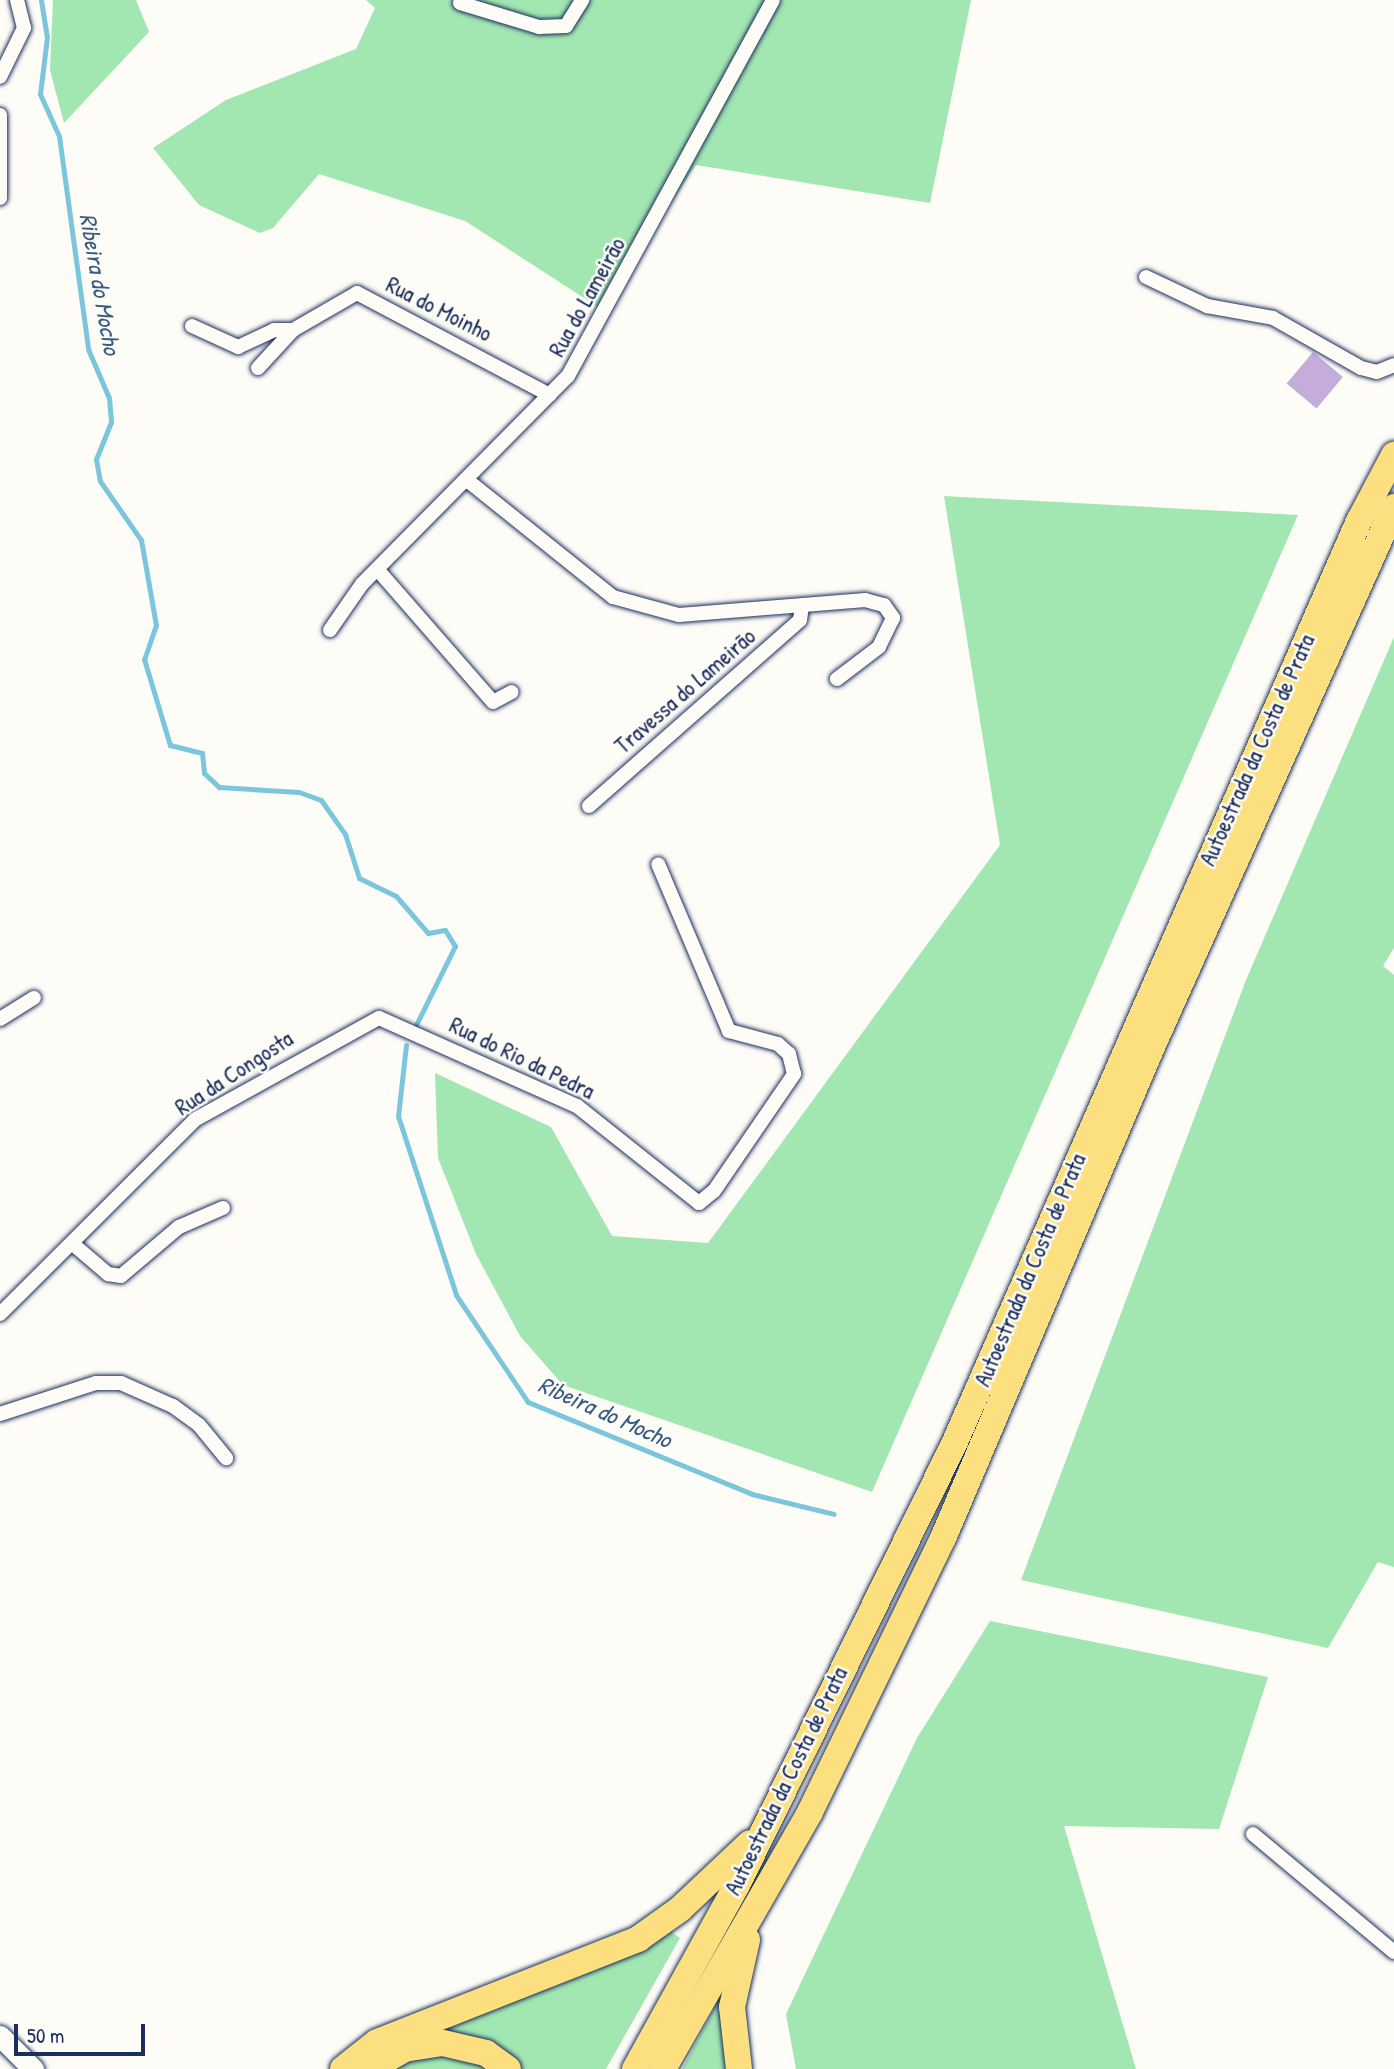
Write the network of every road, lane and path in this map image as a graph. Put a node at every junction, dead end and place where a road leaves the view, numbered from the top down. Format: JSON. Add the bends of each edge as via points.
{"nodes":[{"id":1,"x":18,"y":0,"type":"edge"},
{"id":2,"x":582,"y":0,"type":"edge"},
{"id":3,"x":774,"y":0,"type":"edge"},
{"id":4,"x":460,"y":3,"type":"dead end"},
{"id":5,"x":0,"y":77,"type":"edge"},
{"id":6,"x":0,"y":115,"type":"edge"},
{"id":7,"x":0,"y":198,"type":"edge"},
{"id":8,"x":1146,"y":277,"type":"dead end"},
{"id":9,"x":192,"y":326,"type":"dead end"},
{"id":10,"x":293,"y":330,"type":"junction"},
{"id":11,"x":1394,"y":365,"type":"edge"},
{"id":12,"x":258,"y":368,"type":"dead end"},
{"id":13,"x":550,"y":395,"type":"junction"},
{"id":14,"x":1394,"y":455,"type":"edge"},
{"id":15,"x":467,"y":480,"type":"junction"},
{"id":16,"x":1394,"y":507,"type":"edge"},
{"id":17,"x":377,"y":569,"type":"junction"},
{"id":18,"x":802,"y":605,"type":"junction"},
{"id":19,"x":330,"y":631,"type":"dead end"},
{"id":20,"x":837,"y":679,"type":"dead end"},
{"id":21,"x":512,"y":692,"type":"dead end"},
{"id":22,"x":589,"y":806,"type":"dead end"},
{"id":23,"x":658,"y":864,"type":"dead end"},
{"id":24,"x":34,"y":998,"type":"dead end"},
{"id":25,"x":0,"y":1019,"type":"edge"},
{"id":26,"x":413,"y":1032,"type":"joint"},
{"id":27,"x":223,"y":1208,"type":"dead end"},
{"id":28,"x":74,"y":1245,"type":"junction"},
{"id":29,"x":0,"y":1314,"type":"edge"},
{"id":30,"x":0,"y":1414,"type":"edge"},
{"id":31,"x":226,"y":1458,"type":"dead end"},
{"id":32,"x":758,"y":1834,"type":"junction"},
{"id":33,"x":1253,"y":1834,"type":"dead end"},
{"id":34,"x":756,"y":1908,"type":"junction"},
{"id":35,"x":1394,"y":1952,"type":"edge"},
{"id":36,"x":0,"y":2036,"type":"edge"},
{"id":37,"x":33,"y":2069,"type":"edge"},
{"id":38,"x":343,"y":2069,"type":"edge"},
{"id":39,"x":369,"y":2069,"type":"edge"},
{"id":40,"x":508,"y":2069,"type":"edge"},
{"id":41,"x":635,"y":2069,"type":"edge"},
{"id":42,"x":663,"y":2069,"type":"edge"},
{"id":43,"x":739,"y":2069,"type":"edge"}],
"edges":[{"from":1,"to":5,"type":"street","via":[[24,28]]},
{"from":2,"to":4,"type":"street","via":[[566,26],[539,27]]},
{"from":3,"to":13,"type":"street","name":"Rua do Lameirão","via":[[599,328]]},
{"from":6,"to":7,"type":"street"},
{"from":8,"to":11,"type":"street","via":[[1207,306],[1273,318],[1361,368],[1377,372]]},
{"from":9,"to":10,"type":"street","name":"Rua do Moinho","via":[[237,347],[274,330]]},
{"from":10,"to":12,"type":"street"},
{"from":10,"to":13,"type":"street","name":"Rua do Moinho","via":[[357,293]]},
{"from":13,"to":15,"type":"street","name":"Rua do Lameirão"},
{"from":14,"to":32,"type":"highway","name":"Autoestrada da Costa de Prata","via":[[1359,521],[954,1444]]},
{"from":15,"to":17,"type":"street","name":"Rua do Lameirão"},
{"from":15,"to":18,"type":"street","name":"Travessa do Lameirão","via":[[613,597],[679,615]]},
{"from":16,"to":34,"type":"highway","name":"Autoestrada da Costa de Prata","via":[[1146,1062],[944,1536]]},
{"from":17,"to":19,"type":"street","name":"Rua do Lameirão"},
{"from":17,"to":21,"type":"street","via":[[493,702]]},
{"from":18,"to":20,"type":"street","name":"Travessa do Lameirão","via":[[865,600],[884,605],[893,618],[879,647]]},
{"from":18,"to":22,"type":"street","name":"Travessa do Lameirão","via":[[800,620]]},
{"from":23,"to":26,"type":"street","name":"Rua do Rio da Pedra","via":[[729,1031],[778,1044],[789,1054],[794,1074],[714,1191],[699,1203],[577,1106]]},
{"from":24,"to":25,"type":"street"},
{"from":26,"to":28,"type":"street","name":"Rua da Congosta","via":[[379,1018],[365,1022],[196,1119]]},
{"from":27,"to":28,"type":"street","via":[[179,1227],[121,1276],[108,1274]]},
{"from":28,"to":29,"type":"street","name":"Rua da Congosta"},
{"from":30,"to":31,"type":"street","via":[[96,1383],[121,1382],[182,1412]]},
{"from":32,"to":38,"type":"highway","via":[[680,1909],[638,1940],[377,2042]]},
{"from":32,"to":41,"type":"highway","name":"Autoestrada da Costa de Prata"},
{"from":33,"to":35,"type":"street"},
{"from":34,"to":42,"type":"highway","name":"Autoestrada da Costa de Prata"},
{"from":34,"to":43,"type":"highway","via":[[732,2007]]},
{"from":36,"to":37,"type":"main road"},
{"from":39,"to":40,"type":"highway","via":[[404,2049],[443,2043],[486,2053]]}]}
